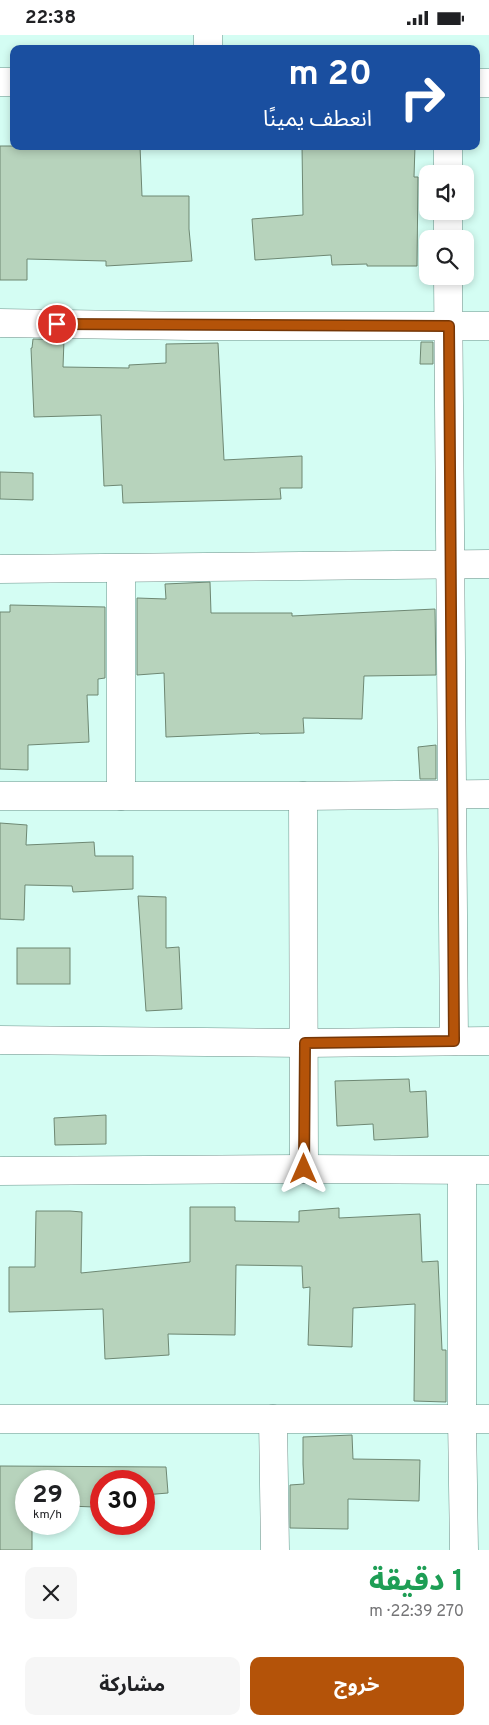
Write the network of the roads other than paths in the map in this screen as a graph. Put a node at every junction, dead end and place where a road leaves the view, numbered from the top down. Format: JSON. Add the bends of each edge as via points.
{"nodes":[{"id":1,"x":448,"y":150,"type":"edge"},
{"id":2,"x":448,"y":165,"type":"edge"},
{"id":3,"x":448,"y":285,"type":"edge"},
{"id":4,"x":0,"y":323,"type":"edge"},
{"id":5,"x":449,"y":326,"type":"junction"},
{"id":6,"x":489,"y":326,"type":"edge"},
{"id":7,"x":489,"y":563,"type":"edge"},
{"id":8,"x":451,"y":564,"type":"junction"},
{"id":9,"x":0,"y":569,"type":"edge"},
{"id":10,"x":121,"y":569,"type":"junction"},
{"id":11,"x":454,"y":794,"type":"junction"},
{"id":12,"x":489,"y":794,"type":"edge"},
{"id":13,"x":0,"y":796,"type":"edge"},
{"id":14,"x":121,"y":796,"type":"junction"},
{"id":15,"x":303,"y":796,"type":"junction"},
{"id":16,"x":0,"y":1040,"type":"edge"},
{"id":17,"x":454,"y":1041,"type":"junction"},
{"id":18,"x":489,"y":1041,"type":"edge"},
{"id":19,"x":305,"y":1043,"type":"junction"},
{"id":20,"x":304,"y":1169,"type":"junction"},
{"id":21,"x":489,"y":1170,"type":"edge"},
{"id":22,"x":0,"y":1171,"type":"edge"},
{"id":23,"x":462,"y":1171,"type":"junction"},
{"id":24,"x":0,"y":1419,"type":"edge"},
{"id":25,"x":273,"y":1419,"type":"junction"},
{"id":26,"x":462,"y":1419,"type":"junction"},
{"id":27,"x":489,"y":1419,"type":"edge"},
{"id":28,"x":275,"y":1550,"type":"edge"},
{"id":29,"x":464,"y":1550,"type":"edge"}],
"edges":[{"from":1,"to":2,"type":"street"},
{"from":3,"to":5,"type":"street"},
{"from":4,"to":5,"type":"street"},
{"from":5,"to":6,"type":"street"},
{"from":5,"to":8,"type":"street"},
{"from":7,"to":8,"type":"street"},
{"from":8,"to":10,"type":"street"},
{"from":8,"to":11,"type":"street"},
{"from":9,"to":10,"type":"street"},
{"from":10,"to":14,"type":"street"},
{"from":11,"to":12,"type":"street"},
{"from":11,"to":15,"type":"street"},
{"from":11,"to":17,"type":"street"},
{"from":13,"to":14,"type":"street"},
{"from":14,"to":15,"type":"street"},
{"from":15,"to":19,"type":"street"},
{"from":16,"to":19,"type":"street"},
{"from":17,"to":18,"type":"street"},
{"from":17,"to":19,"type":"street"},
{"from":19,"to":20,"type":"street"},
{"from":20,"to":22,"type":"street"},
{"from":20,"to":23,"type":"street"},
{"from":21,"to":23,"type":"street"},
{"from":23,"to":26,"type":"street"},
{"from":24,"to":25,"type":"street"},
{"from":25,"to":26,"type":"street"},
{"from":25,"to":28,"type":"street"},
{"from":26,"to":27,"type":"street"},
{"from":26,"to":29,"type":"street"}]}
